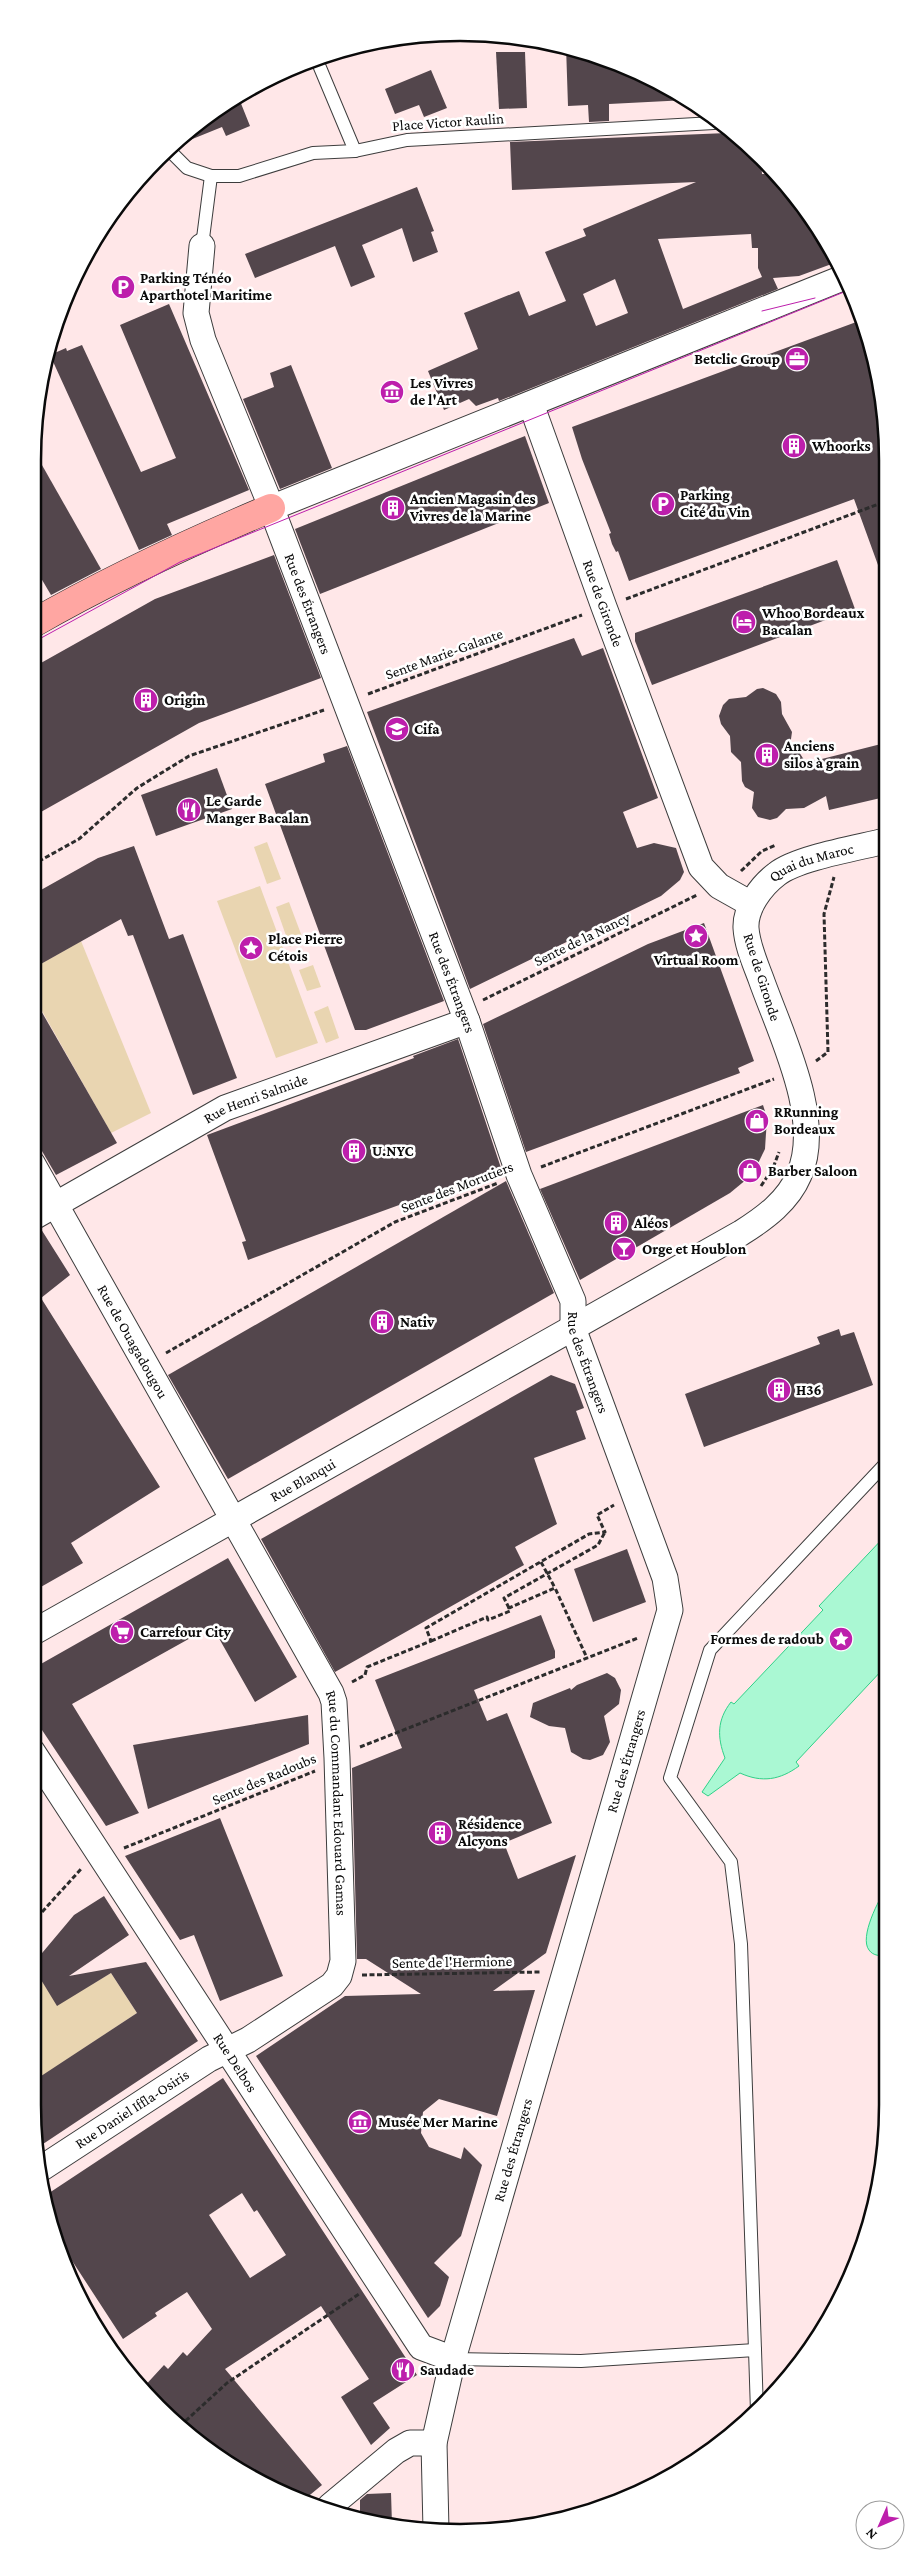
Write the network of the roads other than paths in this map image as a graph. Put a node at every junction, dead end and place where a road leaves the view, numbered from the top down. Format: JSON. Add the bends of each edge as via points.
{"nodes":[{"id":1,"x":319,"y":65,"type":"edge"},
{"id":2,"x":709,"y":123,"type":"edge"},
{"id":3,"x":355,"y":151,"type":"junction"},
{"id":4,"x":174,"y":155,"type":"edge"},
{"id":5,"x":211,"y":176,"type":"junction"},
{"id":6,"x":202,"y":246,"type":"joint"},
{"id":7,"x":838,"y":280,"type":"edge"},
{"id":8,"x":531,"y":404,"type":"junction"},
{"id":9,"x":271,"y":508,"type":"junction"},
{"id":10,"x":41,"y":619,"type":"edge"},
{"id":11,"x":879,"y":843,"type":"edge"},
{"id":12,"x":751,"y":904,"type":"junction"},
{"id":13,"x":468,"y":1021,"type":"junction"},
{"id":14,"x":41,"y":1179,"type":"edge"},
{"id":15,"x":55,"y":1203,"type":"junction"},
{"id":16,"x":41,"y":1212,"type":"edge"},
{"id":17,"x":573,"y":1328,"type":"junction"},
{"id":18,"x":879,"y":1470,"type":"edge"},
{"id":19,"x":233,"y":1520,"type":"junction"},
{"id":20,"x":41,"y":1628,"type":"edge"},
{"id":21,"x":41,"y":1766,"type":"edge"},
{"id":22,"x":227,"y":2049,"type":"junction"},
{"id":23,"x":46,"y":2166,"type":"edge"},
{"id":24,"x":754,"y":2350,"type":"junction"},
{"id":25,"x":453,"y":2359,"type":"junction"},
{"id":26,"x":756,"y":2401,"type":"edge"},
{"id":27,"x":434,"y":2443,"type":"junction"},
{"id":28,"x":332,"y":2504,"type":"edge"},
{"id":29,"x":436,"y":2523,"type":"edge"}],
"edges":[{"from":1,"to":3,"type":"lane"},
{"from":2,"to":3,"type":"lane","name":"Place Victor Raulin","via":[[407,140]]},
{"from":3,"to":5,"type":"lane","name":"Place Victor Raulin","via":[[313,153],[239,176]]},
{"from":4,"to":5,"type":"lane","name":"Place Victor Raulin","via":[[188,168]]},
{"from":5,"to":6,"type":"lane"},
{"from":6,"to":9,"type":"street","name":"Rue des Étrangers","via":[[196,313],[203,340]]},
{"from":7,"to":8,"type":"street"},
{"from":8,"to":9,"type":"street"},
{"from":8,"to":12,"type":"street","name":"Rue de Gironde","via":[[701,867],[711,879]]},
{"from":9,"to":10,"type":"street","via":[[162,555]]},
{"from":9,"to":13,"type":"street","name":"Rue des Étrangers"},
{"from":11,"to":12,"type":"street","name":"Quai du Maroc","via":[[796,863],[777,874]]},
{"from":12,"to":17,"type":"street","name":"Rue de Gironde","via":[[746,927],[752,956],[794,1071],[807,1125],[800,1174],[779,1205],[741,1233]]},
{"from":13,"to":15,"type":"street","name":"Rue Henri Salmide","via":[[225,1108]]},
{"from":13,"to":17,"type":"street","name":"Rue des Étrangers","via":[[520,1175],[573,1301]]},
{"from":14,"to":15,"type":"street","name":"Rue de Ouagadougou"},
{"from":15,"to":16,"type":"street","name":"Rue Henri Salmide"},
{"from":15,"to":19,"type":"street","name":"Rue de Ouagadougou"},
{"from":17,"to":19,"type":"street","name":"Rue Blanqui"},
{"from":17,"to":25,"type":"street","name":"Rue des Étrangers","via":[[665,1578],[670,1610]]},
{"from":18,"to":24,"type":"lane","via":[[710,1650],[670,1778],[731,1862],[741,1944]]},
{"from":19,"to":20,"type":"street","name":"Rue Blanqui"},
{"from":19,"to":22,"type":"street","name":"Rue du Commandant Edouard Gamas","via":[[334,1702],[343,1961],[339,1976],[332,1985],[248,2040]]},
{"from":21,"to":22,"type":"street","name":"Rue Delbos"},
{"from":22,"to":23,"type":"street","name":"Rue Daniel Iffla-Osiris"},
{"from":22,"to":25,"type":"street","name":"Rue Delbos","via":[[421,2347]]},
{"from":24,"to":25,"type":"lane","via":[[581,2360]]},
{"from":24,"to":26,"type":"lane"},
{"from":25,"to":27,"type":"street","name":"Rue des Étrangers"},
{"from":27,"to":28,"type":"street","via":[[410,2443],[396,2451]]},
{"from":27,"to":29,"type":"street","name":"Rue des Étrangers"}]}
